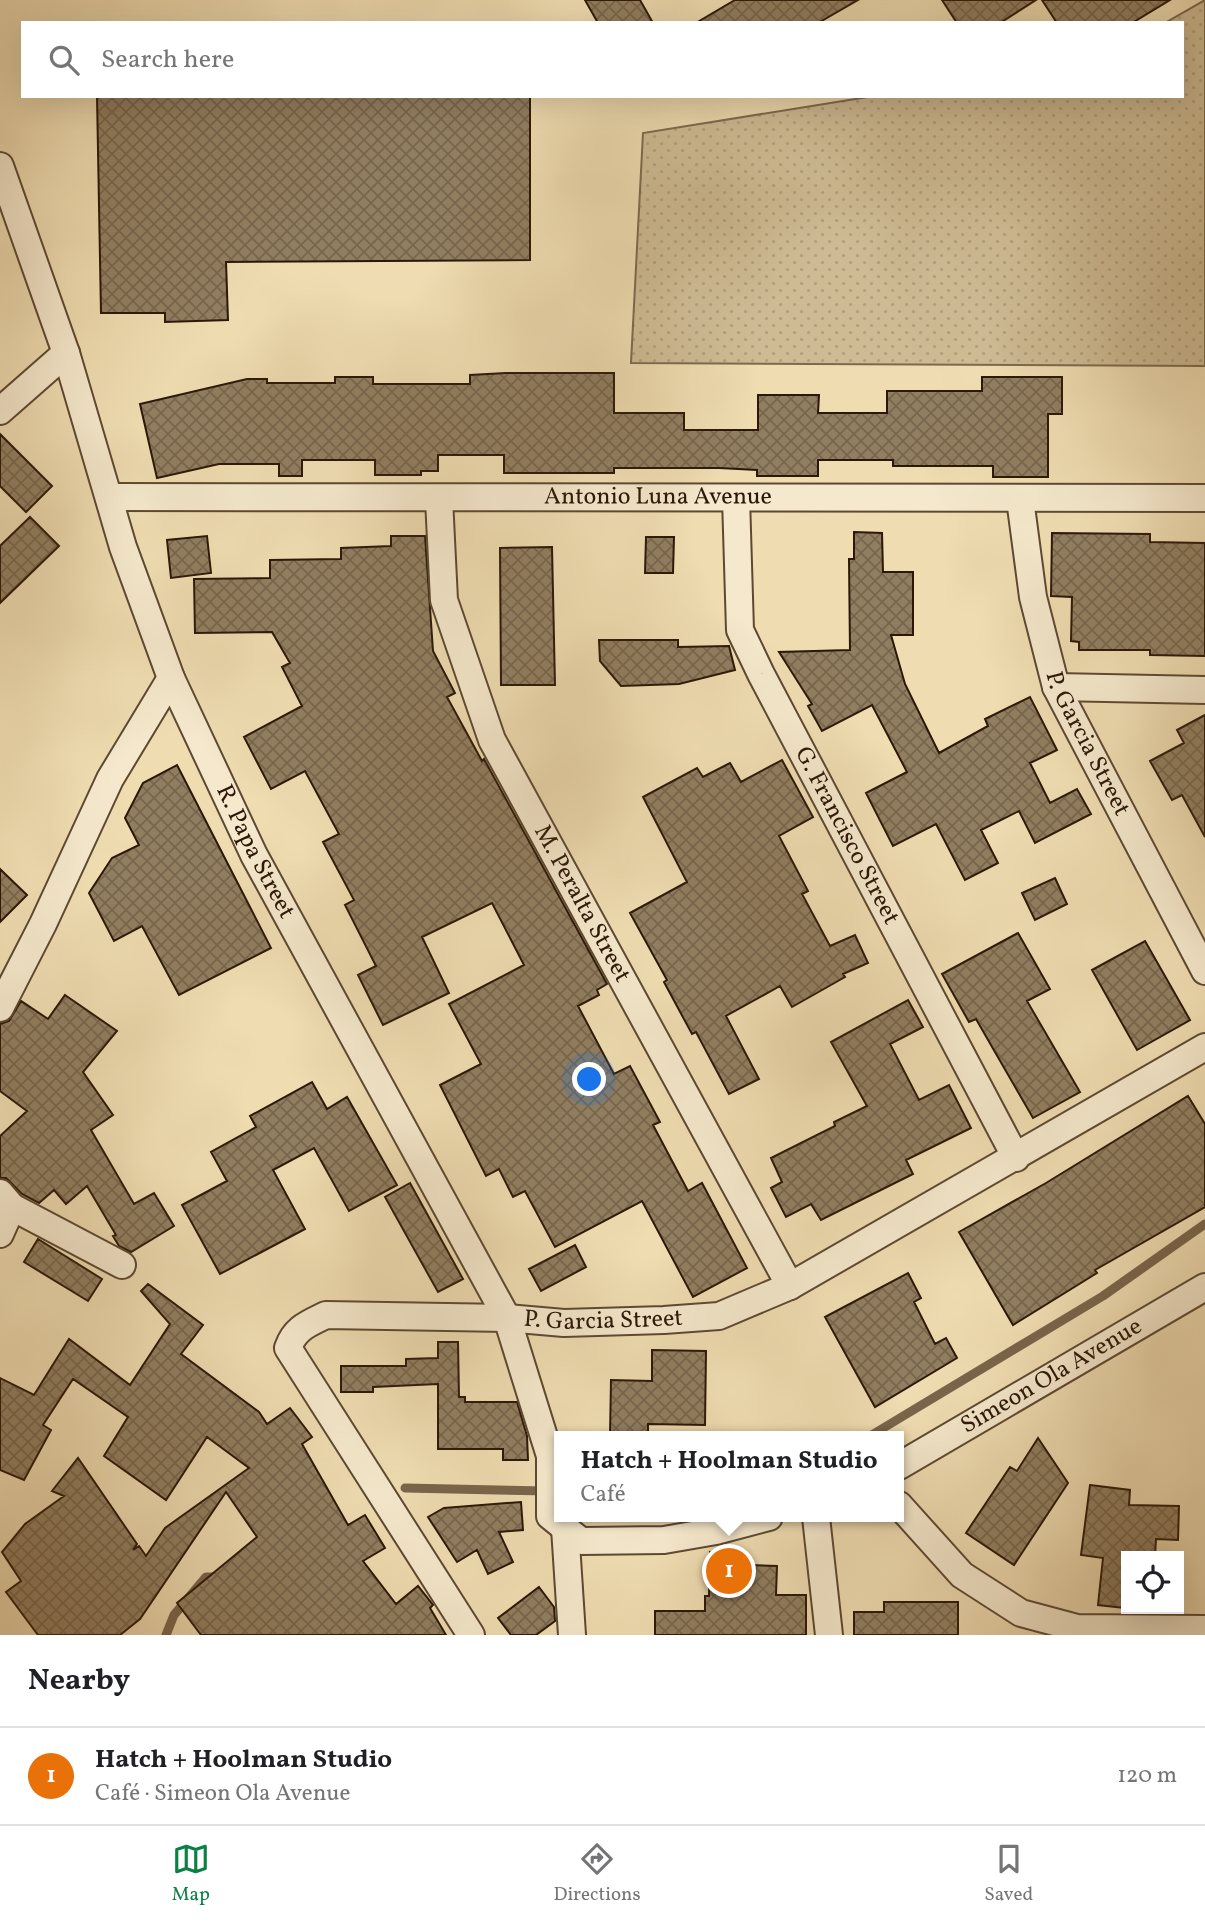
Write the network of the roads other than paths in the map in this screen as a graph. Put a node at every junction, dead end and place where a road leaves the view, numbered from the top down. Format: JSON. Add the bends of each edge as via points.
{"nodes":[{"id":1,"x":0,"y":166,"type":"edge"},
{"id":2,"x":66,"y":353,"type":"junction"},
{"id":3,"x":0,"y":411,"type":"edge"},
{"id":4,"x":110,"y":497,"type":"junction"},
{"id":5,"x":736,"y":498,"type":"junction"},
{"id":6,"x":1205,"y":498,"type":"edge"},
{"id":7,"x":439,"y":499,"type":"junction"},
{"id":8,"x":1020,"y":499,"type":"junction"},
{"id":9,"x":171,"y":678,"type":"junction"},
{"id":10,"x":1056,"y":687,"type":"junction"},
{"id":11,"x":1205,"y":690,"type":"edge"},
{"id":12,"x":1205,"y":971,"type":"edge"},
{"id":13,"x":0,"y":1008,"type":"edge"},
{"id":14,"x":1205,"y":1047,"type":"edge"},
{"id":15,"x":1016,"y":1158,"type":"junction"},
{"id":16,"x":6,"y":1200,"type":"edge"},
{"id":17,"x":0,"y":1234,"type":"edge"},
{"id":18,"x":122,"y":1265,"type":"dead end"},
{"id":19,"x":790,"y":1286,"type":"junction"},
{"id":20,"x":1205,"y":1287,"type":"edge"},
{"id":21,"x":507,"y":1318,"type":"junction"},
{"id":22,"x":904,"y":1462,"type":"edge"},
{"id":23,"x":554,"y":1489,"type":"edge"},
{"id":24,"x":904,"y":1511,"type":"edge"},
{"id":25,"x":558,"y":1522,"type":"joint"},
{"id":26,"x":750,"y":1522,"type":"edge"},
{"id":27,"x":817,"y":1522,"type":"edge"},
{"id":28,"x":1205,"y":1629,"type":"edge"},
{"id":29,"x":1077,"y":1632,"type":"edge"},
{"id":30,"x":471,"y":1635,"type":"edge"},
{"id":31,"x":572,"y":1635,"type":"edge"},
{"id":32,"x":829,"y":1635,"type":"edge"}],
"edges":[{"from":1,"to":2,"type":"street","name":"R. Papa Street"},
{"from":2,"to":3,"type":"street"},
{"from":2,"to":4,"type":"street","name":"R. Papa Street"},
{"from":4,"to":7,"type":"street","name":"Antonio Luna Avenue"},
{"from":4,"to":9,"type":"street","name":"R. Papa Street","via":[[123,547]]},
{"from":5,"to":7,"type":"street","name":"Antonio Luna Avenue"},
{"from":5,"to":8,"type":"street","name":"Antonio Luna Avenue"},
{"from":5,"to":15,"type":"street","name":"G. Francisco Street","via":[[740,630]]},
{"from":6,"to":8,"type":"street","name":"Antonio Luna Avenue"},
{"from":7,"to":19,"type":"street","name":"M. Peralta Street","via":[[444,600],[492,740]]},
{"from":8,"to":10,"type":"street","name":"P. Garcia Street","via":[[1033,597]]},
{"from":9,"to":13,"type":"street","via":[[110,779]]},
{"from":9,"to":21,"type":"street","name":"R. Papa Street","via":[[254,855]]},
{"from":10,"to":11,"type":"street"},
{"from":10,"to":12,"type":"street","name":"P. Garcia Street"},
{"from":14,"to":15,"type":"street","name":"P. Garcia Street"},
{"from":15,"to":19,"type":"street","name":"P. Garcia Street"},
{"from":16,"to":17,"type":"street"},
{"from":16,"to":18,"type":"street"},
{"from":19,"to":21,"type":"street","name":"P. Garcia Street","via":[[719,1316],[564,1323]]},
{"from":20,"to":22,"type":"street","name":"Simeon Ola Avenue"},
{"from":21,"to":23,"type":"street","name":"R. Papa Street","via":[[550,1456]]},
{"from":21,"to":30,"type":"street","name":"P. Garcia Street","via":[[326,1315],[293,1335],[288,1348]]},
{"from":24,"to":29,"type":"street","via":[[962,1575],[1021,1613]]},
{"from":25,"to":26,"type":"street","via":[[581,1541],[664,1540]]},
{"from":25,"to":31,"type":"street","name":"R. Papa Street"},
{"from":27,"to":32,"type":"street"},
{"from":28,"to":29,"type":"street"}]}
